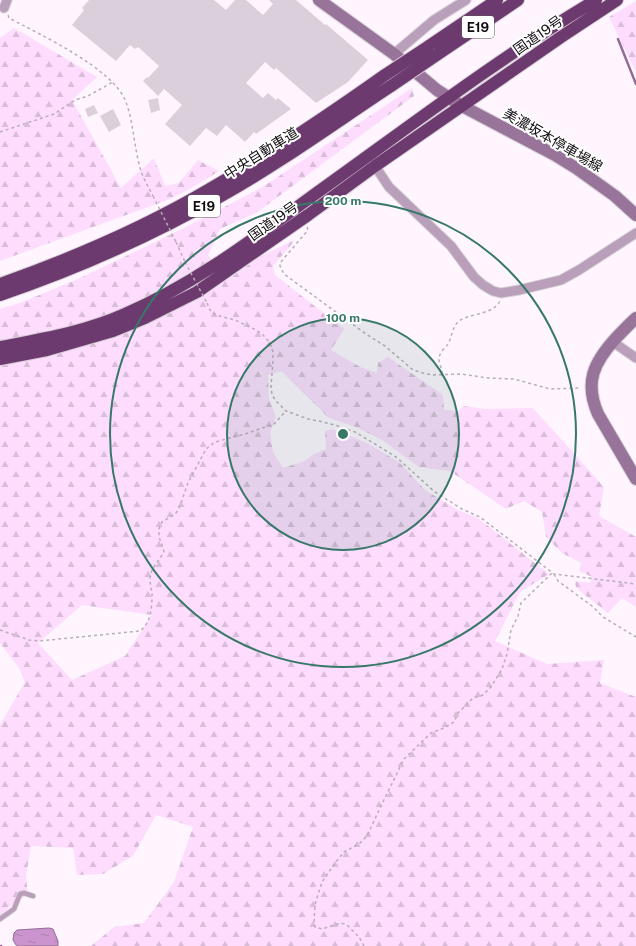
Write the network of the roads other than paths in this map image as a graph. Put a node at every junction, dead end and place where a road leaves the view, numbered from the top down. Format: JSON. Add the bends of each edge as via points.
{"nodes":[{"id":1,"x":319,"y":0,"type":"edge"},
{"id":2,"x":466,"y":0,"type":"edge"},
{"id":3,"x":497,"y":0,"type":"edge"},
{"id":4,"x":518,"y":0,"type":"edge"},
{"id":5,"x":596,"y":0,"type":"edge"},
{"id":6,"x":617,"y":0,"type":"edge"},
{"id":7,"x":433,"y":50,"type":"junction"},
{"id":8,"x":394,"y":54,"type":"junction"},
{"id":9,"x":388,"y":80,"type":"junction"},
{"id":10,"x":449,"y":98,"type":"junction"},
{"id":11,"x":462,"y":106,"type":"junction"},
{"id":12,"x":375,"y":166,"type":"junction"},
{"id":13,"x":636,"y":215,"type":"edge"},
{"id":14,"x":636,"y":233,"type":"edge"},
{"id":15,"x":0,"y":284,"type":"edge"},
{"id":16,"x":0,"y":295,"type":"edge"},
{"id":17,"x":636,"y":318,"type":"edge"},
{"id":18,"x":613,"y":342,"type":"junction"},
{"id":19,"x":0,"y":347,"type":"edge"},
{"id":20,"x":636,"y":358,"type":"edge"},
{"id":21,"x":0,"y":359,"type":"edge"},
{"id":22,"x":636,"y":480,"type":"edge"},
{"id":23,"x":33,"y":896,"type":"dead end"},
{"id":24,"x":0,"y":919,"type":"edge"}],
"edges":[{"from":1,"to":8,"type":"street","name":"美濃坂本停車場線"},
{"from":2,"to":8,"type":"street","via":[[434,20]]},
{"from":3,"to":7,"type":"highway","name":"中央自動車道","number":"E19"},
{"from":4,"to":7,"type":"highway","name":"中央自動車道","number":"E19"},
{"from":5,"to":10,"type":"highway","name":"国道19号"},
{"from":6,"to":11,"type":"highway","name":"国道19号"},
{"from":7,"to":9,"type":"highway","name":"中央自動車道","number":"E19","bridge":true},
{"from":8,"to":10,"type":"street","name":"美濃坂本停車場線"},
{"from":9,"to":15,"type":"highway","name":"中央自動車道","number":"E19","via":[[215,187],[128,232]]},
{"from":9,"to":16,"type":"highway","name":"中央自動車道","number":"E19","via":[[270,166],[221,196],[174,222],[82,264]]},
{"from":10,"to":11,"type":"street","name":"美濃坂本停車場線"},
{"from":10,"to":19,"type":"highway","name":"国道19号","via":[[211,269],[183,285],[100,324],[62,335]]},
{"from":11,"to":12,"type":"highway","name":"国道19号"},
{"from":11,"to":13,"type":"street","name":"美濃坂本停車場線","via":[[556,155],[615,196]]},
{"from":12,"to":14,"type":"street","via":[[389,187],[451,246],[474,277],[488,289],[501,293],[561,280]]},
{"from":12,"to":21,"type":"highway","name":"国道19号","via":[[197,292],[113,331],[47,350]]},
{"from":17,"to":18,"type":"street"},
{"from":18,"to":20,"type":"street"},
{"from":18,"to":22,"type":"street","via":[[595,366],[591,387],[594,406]]},
{"from":23,"to":24,"type":"lane","via":[[20,894],[14,909]]}]}
